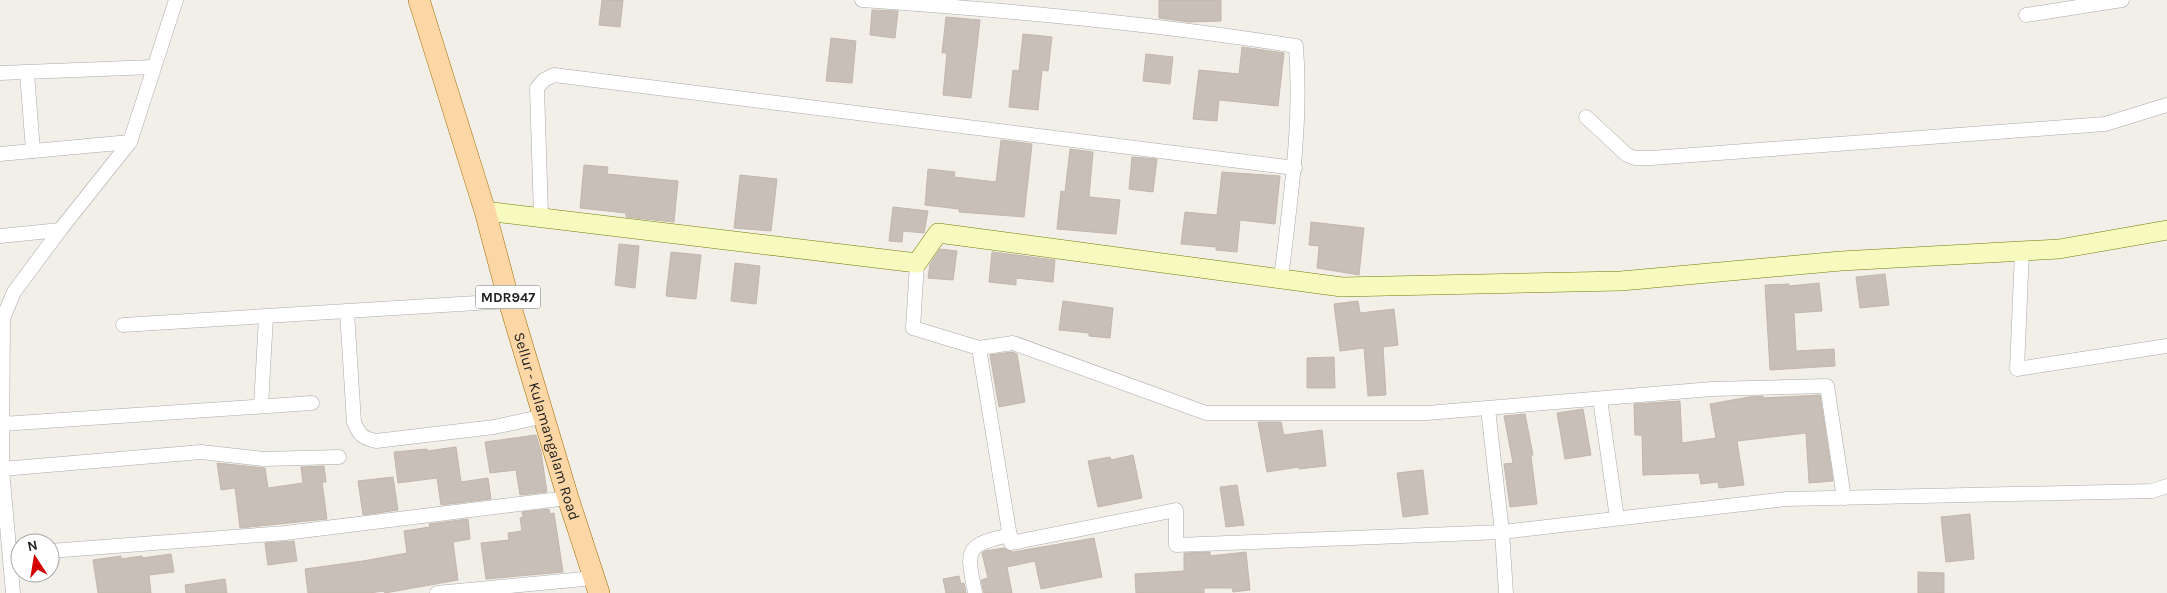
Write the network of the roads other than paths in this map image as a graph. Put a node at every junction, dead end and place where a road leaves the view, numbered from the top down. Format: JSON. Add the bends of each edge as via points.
{"nodes":[{"id":1,"x":176,"y":0,"type":"edge"},
{"id":2,"x":419,"y":0,"type":"edge"},
{"id":3,"x":862,"y":0,"type":"edge"},
{"id":4,"x":2122,"y":0,"type":"edge"},
{"id":5,"x":1004,"y":5,"type":"edge"},
{"id":6,"x":2026,"y":15,"type":"dead end"},
{"id":7,"x":153,"y":67,"type":"junction"},
{"id":8,"x":0,"y":73,"type":"edge"},
{"id":9,"x":27,"y":73,"type":"junction"},
{"id":10,"x":2167,"y":105,"type":"edge"},
{"id":11,"x":1586,"y":117,"type":"dead end"},
{"id":12,"x":130,"y":142,"type":"junction"},
{"id":13,"x":34,"y":151,"type":"junction"},
{"id":14,"x":0,"y":154,"type":"edge"},
{"id":15,"x":1295,"y":168,"type":"junction"},
{"id":16,"x":485,"y":211,"type":"junction"},
{"id":17,"x":542,"y":216,"type":"junction"},
{"id":18,"x":60,"y":230,"type":"junction"},
{"id":19,"x":2167,"y":230,"type":"edge"},
{"id":20,"x":0,"y":236,"type":"edge"},
{"id":21,"x":2022,"y":251,"type":"junction"},
{"id":22,"x":917,"y":263,"type":"junction"},
{"id":23,"x":1281,"y":279,"type":"junction"},
{"id":24,"x":510,"y":300,"type":"junction"},
{"id":25,"x":347,"y":312,"type":"junction"},
{"id":26,"x":266,"y":317,"type":"junction"},
{"id":27,"x":2,"y":318,"type":"edge"},
{"id":28,"x":123,"y":325,"type":"dead end"},
{"id":29,"x":2167,"y":346,"type":"edge"},
{"id":30,"x":979,"y":348,"type":"junction"},
{"id":31,"x":1,"y":383,"type":"edge"},
{"id":32,"x":1600,"y":399,"type":"junction"},
{"id":33,"x":312,"y":403,"type":"dead end"},
{"id":34,"x":261,"y":406,"type":"junction"},
{"id":35,"x":1488,"y":409,"type":"junction"},
{"id":36,"x":545,"y":416,"type":"junction"},
{"id":37,"x":2,"y":424,"type":"junction"},
{"id":38,"x":339,"y":457,"type":"dead end"},
{"id":39,"x":2,"y":469,"type":"junction"},
{"id":40,"x":2167,"y":486,"type":"edge"},
{"id":41,"x":568,"y":498,"type":"junction"},
{"id":42,"x":1844,"y":498,"type":"junction"},
{"id":43,"x":1617,"y":518,"type":"junction"},
{"id":44,"x":1502,"y":532,"type":"junction"},
{"id":45,"x":1010,"y":535,"type":"junction"},
{"id":46,"x":60,"y":550,"type":"edge"},
{"id":47,"x":10,"y":559,"type":"edge"},
{"id":48,"x":597,"y":585,"type":"edge"},
{"id":49,"x":437,"y":593,"type":"edge"},
{"id":50,"x":975,"y":593,"type":"edge"},
{"id":51,"x":1506,"y":593,"type":"edge"}],
"edges":[{"from":1,"to":7,"type":"street"},
{"from":2,"to":16,"type":"main road","name":"Sellur - Kulamangalam Road","number":"MDR947"},
{"from":3,"to":5,"type":"street"},
{"from":4,"to":6,"type":"street"},
{"from":5,"to":15,"type":"street","via":[[1296,46]]},
{"from":7,"to":9,"type":"street"},
{"from":7,"to":12,"type":"street"},
{"from":8,"to":9,"type":"street"},
{"from":9,"to":13,"type":"street"},
{"from":10,"to":11,"type":"street","via":[[2105,124],[1652,158],[1627,155]]},
{"from":12,"to":13,"type":"street"},
{"from":12,"to":18,"type":"street"},
{"from":13,"to":14,"type":"street"},
{"from":15,"to":17,"type":"street","via":[[554,75],[537,88]]},
{"from":15,"to":23,"type":"street"},
{"from":16,"to":17,"type":"street"},
{"from":16,"to":24,"type":"main road","name":"Sellur - Kulamangalam Road","number":"MDR947"},
{"from":17,"to":22,"type":"street"},
{"from":18,"to":20,"type":"street"},
{"from":18,"to":27,"type":"street","via":[[14,292]]},
{"from":19,"to":21,"type":"street","via":[[2059,249]]},
{"from":21,"to":23,"type":"street","via":[[1841,261],[1621,281],[1342,287]]},
{"from":21,"to":29,"type":"street","via":[[2017,369]]},
{"from":22,"to":23,"type":"street","via":[[938,233]]},
{"from":22,"to":30,"type":"street","via":[[913,328]]},
{"from":24,"to":25,"type":"street"},
{"from":24,"to":36,"type":"main road","name":"Sellur - Kulamangalam Road","number":"MDR947"},
{"from":25,"to":26,"type":"street"},
{"from":25,"to":36,"type":"street","via":[[354,422],[364,438],[376,441],[494,427]]},
{"from":26,"to":28,"type":"street"},
{"from":26,"to":34,"type":"street"},
{"from":27,"to":31,"type":"street"},
{"from":30,"to":35,"type":"street","via":[[1013,343],[1206,413],[1426,413]]},
{"from":30,"to":45,"type":"street"},
{"from":31,"to":37,"type":"street"},
{"from":32,"to":35,"type":"street"},
{"from":32,"to":42,"type":"street","via":[[1712,389],[1827,386]]},
{"from":32,"to":43,"type":"street"},
{"from":33,"to":34,"type":"street"},
{"from":34,"to":37,"type":"street"},
{"from":35,"to":44,"type":"street"},
{"from":36,"to":41,"type":"main road","name":"Sellur - Kulamangalam Road","number":"MDR947"},
{"from":37,"to":39,"type":"street"},
{"from":38,"to":39,"type":"street","via":[[264,459],[201,452]]},
{"from":39,"to":47,"type":"street"},
{"from":40,"to":42,"type":"street","via":[[2152,491]]},
{"from":41,"to":46,"type":"street","via":[[285,533]]},
{"from":41,"to":48,"type":"main road","name":"Sellur - Kulamangalam Road","number":"MDR947"},
{"from":42,"to":43,"type":"street","via":[[1787,499]]},
{"from":43,"to":44,"type":"street"},
{"from":44,"to":45,"type":"street","via":[[1176,545],[1176,510],[1011,543]]},
{"from":44,"to":51,"type":"street"},
{"from":45,"to":50,"type":"street","via":[[988,540],[972,550],[968,559]]},
{"from":48,"to":49,"type":"street"}]}
